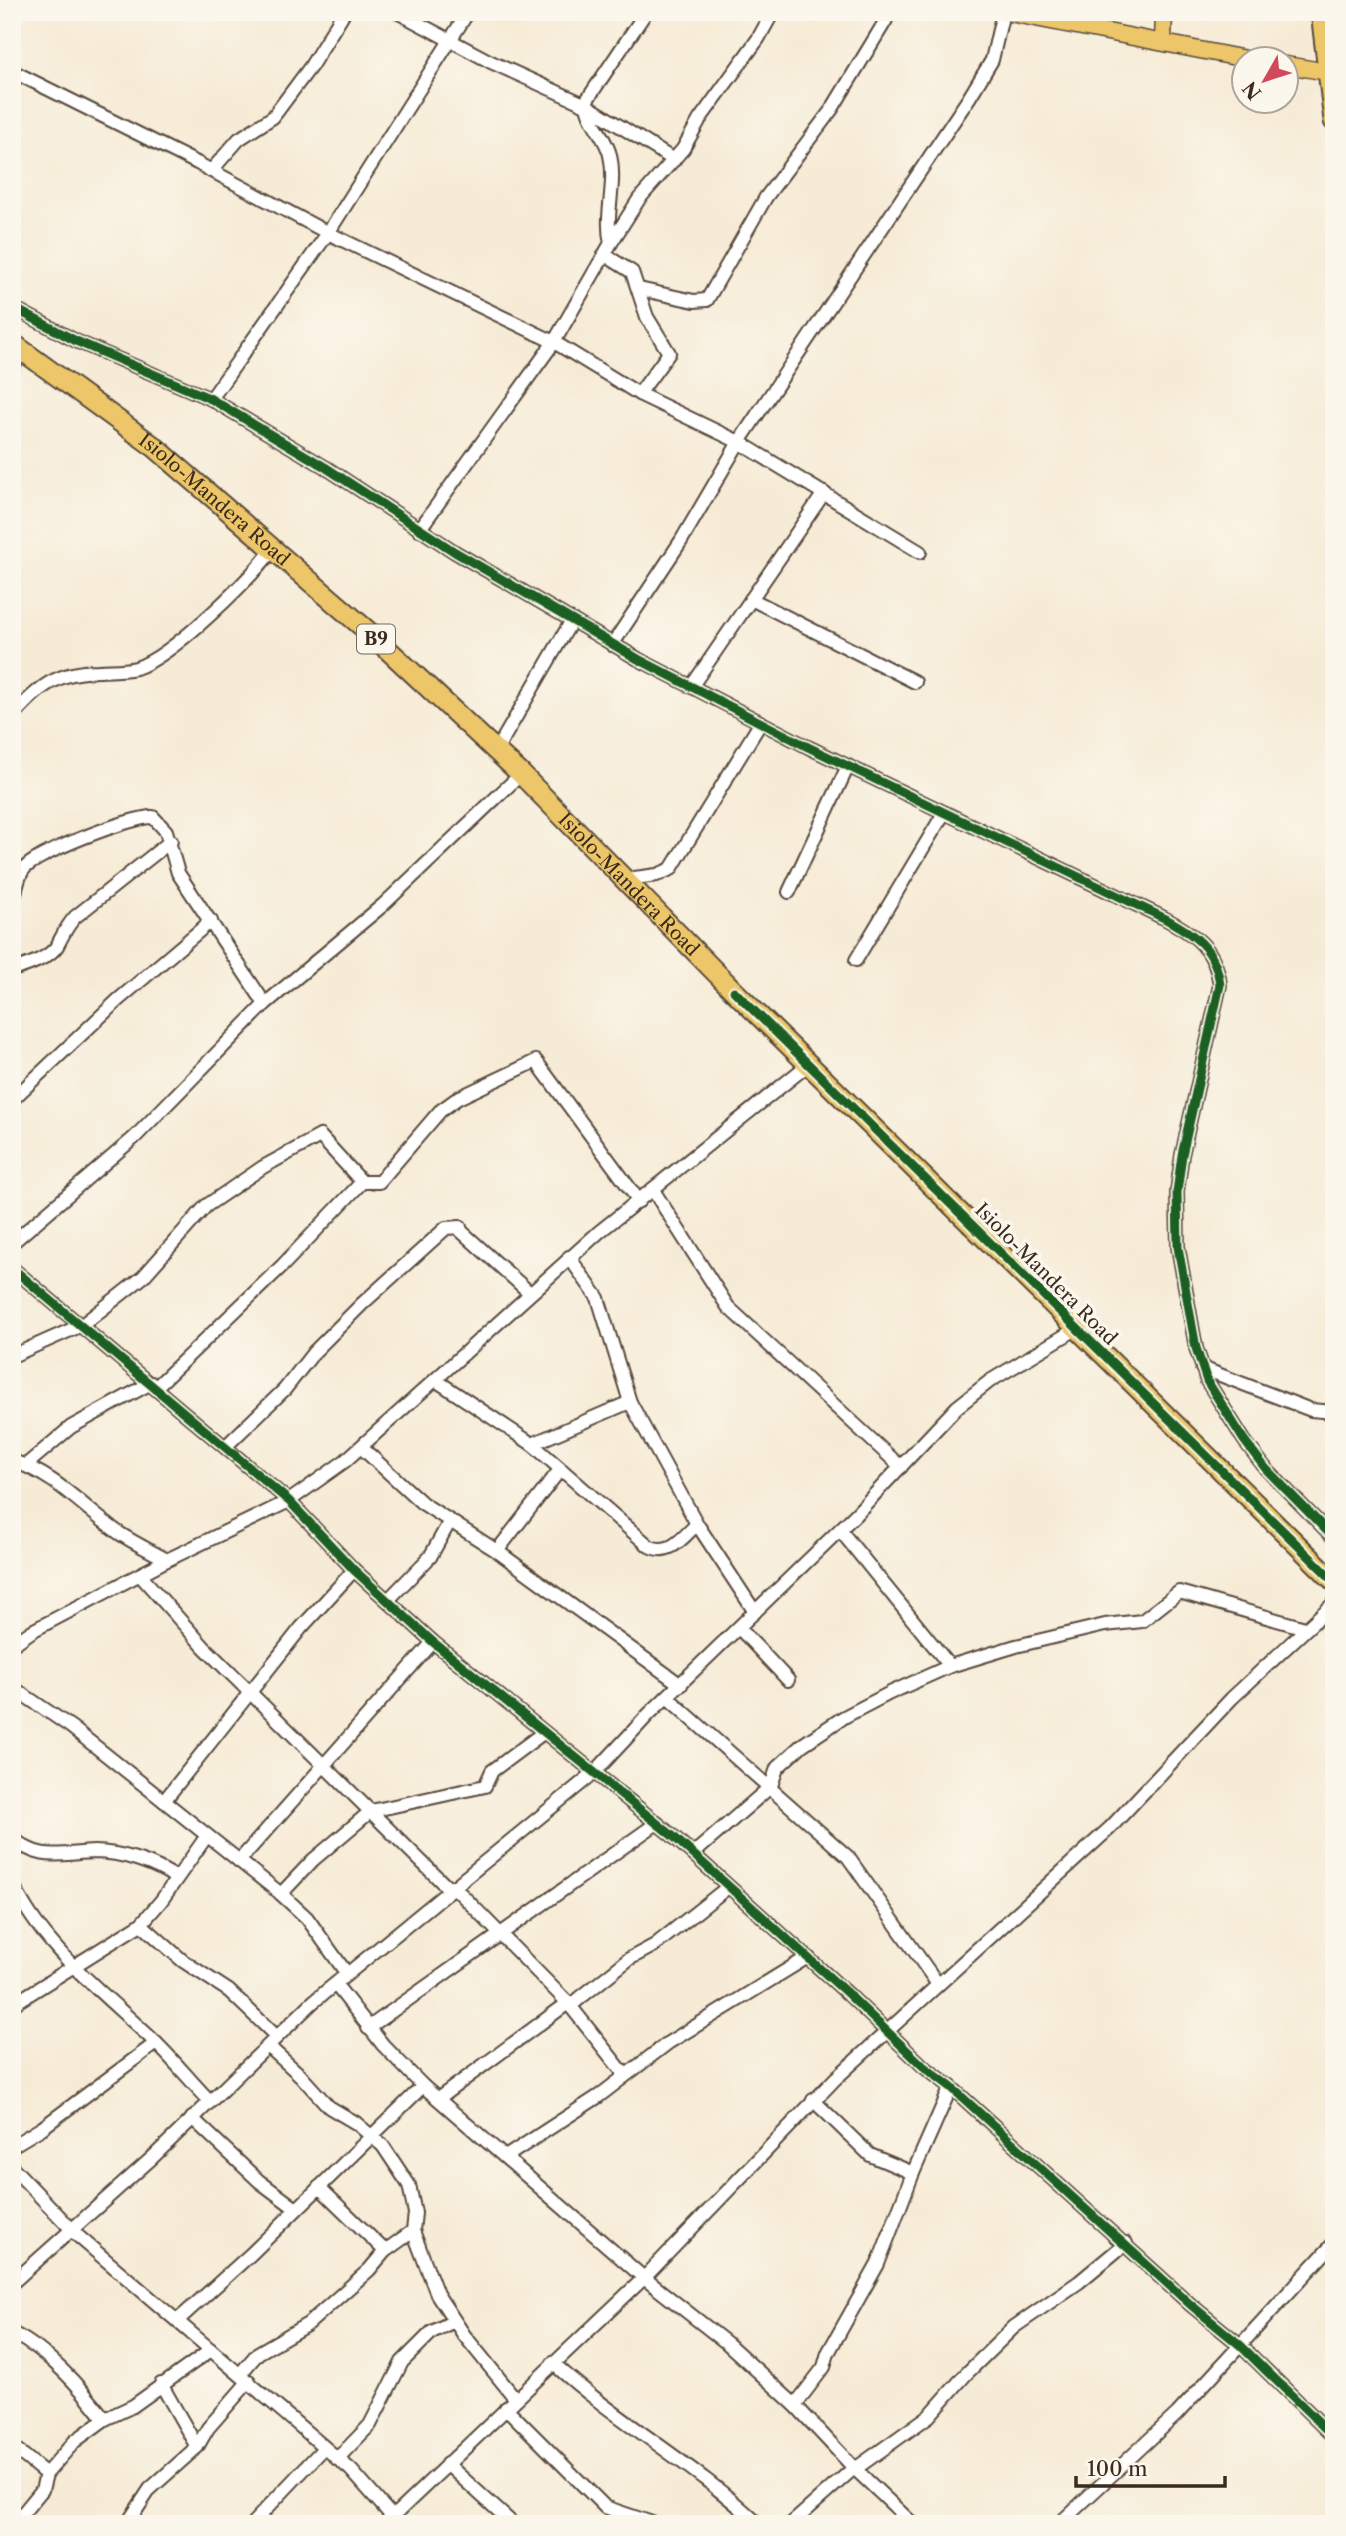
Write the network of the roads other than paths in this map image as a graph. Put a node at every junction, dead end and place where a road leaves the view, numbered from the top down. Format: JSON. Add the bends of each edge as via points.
{"nodes":[{"id":1,"x":344,"y":12,"type":"edge"},
{"id":2,"x":397,"y":12,"type":"edge"},
{"id":3,"x":468,"y":12,"type":"edge"},
{"id":4,"x":646,"y":12,"type":"edge"},
{"id":5,"x":773,"y":12,"type":"edge"},
{"id":6,"x":886,"y":12,"type":"edge"},
{"id":7,"x":1004,"y":12,"type":"edge"},
{"id":8,"x":1164,"y":12,"type":"edge"},
{"id":9,"x":1321,"y":12,"type":"edge"},
{"id":10,"x":450,"y":41,"type":"junction"},
{"id":11,"x":1163,"y":42,"type":"junction"},
{"id":12,"x":1230,"y":56,"type":"edge"},
{"id":13,"x":1300,"y":67,"type":"edge"},
{"id":14,"x":12,"y":71,"type":"edge"},
{"id":15,"x":1331,"y":72,"type":"edge"},
{"id":16,"x":586,"y":105,"type":"junction"},
{"id":17,"x":1334,"y":121,"type":"edge"},
{"id":18,"x":674,"y":160,"type":"junction"},
{"id":19,"x":211,"y":171,"type":"junction"},
{"id":20,"x":328,"y":233,"type":"junction"},
{"id":21,"x":608,"y":249,"type":"junction"},
{"id":22,"x":639,"y":289,"type":"junction"},
{"id":23,"x":12,"y":307,"type":"edge"},
{"id":24,"x":554,"y":342,"type":"junction"},
{"id":25,"x":16,"y":354,"type":"edge"},
{"id":26,"x":639,"y":394,"type":"junction"},
{"id":27,"x":211,"y":399,"type":"junction"},
{"id":28,"x":739,"y":442,"type":"junction"},
{"id":29,"x":824,"y":493,"type":"junction"},
{"id":30,"x":419,"y":530,"type":"junction"},
{"id":31,"x":273,"y":549,"type":"junction"},
{"id":32,"x":920,"y":552,"type":"dead end"},
{"id":33,"x":751,"y":599,"type":"junction"},
{"id":34,"x":571,"y":622,"type":"junction"},
{"id":35,"x":612,"y":645,"type":"junction"},
{"id":36,"x":915,"y":682,"type":"dead end"},
{"id":37,"x":691,"y":687,"type":"junction"},
{"id":38,"x":12,"y":717,"type":"edge"},
{"id":39,"x":761,"y":722,"type":"junction"},
{"id":40,"x":496,"y":751,"type":"junction"},
{"id":41,"x":848,"y":766,"type":"junction"},
{"id":42,"x":521,"y":775,"type":"junction"},
{"id":43,"x":944,"y":813,"type":"junction"},
{"id":44,"x":171,"y":841,"type":"junction"},
{"id":45,"x":627,"y":879,"type":"junction"},
{"id":46,"x":789,"y":891,"type":"dead end"},
{"id":47,"x":12,"y":906,"type":"edge"},
{"id":48,"x":211,"y":921,"type":"junction"},
{"id":49,"x":856,"y":960,"type":"dead end"},
{"id":50,"x":12,"y":970,"type":"edge"},
{"id":51,"x":265,"y":1004,"type":"junction"},
{"id":52,"x":808,"y":1065,"type":"junction"},
{"id":53,"x":12,"y":1100,"type":"edge"},
{"id":54,"x":362,"y":1182,"type":"junction"},
{"id":55,"x":653,"y":1191,"type":"junction"},
{"id":56,"x":639,"y":1201,"type":"junction"},
{"id":57,"x":12,"y":1243,"type":"edge"},
{"id":58,"x":569,"y":1257,"type":"junction"},
{"id":59,"x":12,"y":1268,"type":"edge"},
{"id":60,"x":530,"y":1293,"type":"junction"},
{"id":61,"x":82,"y":1325,"type":"junction"},
{"id":62,"x":1076,"y":1329,"type":"junction"},
{"id":63,"x":12,"y":1356,"type":"edge"},
{"id":64,"x":1202,"y":1368,"type":"junction"},
{"id":65,"x":437,"y":1381,"type":"junction"},
{"id":66,"x":153,"y":1385,"type":"junction"},
{"id":67,"x":630,"y":1402,"type":"junction"},
{"id":68,"x":1334,"y":1412,"type":"edge"},
{"id":69,"x":532,"y":1444,"type":"junction"},
{"id":70,"x":226,"y":1446,"type":"junction"},
{"id":71,"x":362,"y":1448,"type":"junction"},
{"id":72,"x":12,"y":1461,"type":"edge"},
{"id":73,"x":26,"y":1465,"type":"junction"},
{"id":74,"x":901,"y":1467,"type":"junction"},
{"id":75,"x":559,"y":1471,"type":"junction"},
{"id":76,"x":289,"y":1501,"type":"junction"},
{"id":77,"x":450,"y":1521,"type":"junction"},
{"id":78,"x":697,"y":1524,"type":"junction"},
{"id":79,"x":840,"y":1530,"type":"junction"},
{"id":80,"x":1334,"y":1538,"type":"edge"},
{"id":81,"x":497,"y":1551,"type":"junction"},
{"id":82,"x":167,"y":1560,"type":"junction"},
{"id":83,"x":355,"y":1570,"type":"junction"},
{"id":84,"x":140,"y":1575,"type":"junction"},
{"id":85,"x":1334,"y":1581,"type":"edge"},
{"id":86,"x":388,"y":1600,"type":"junction"},
{"id":87,"x":1334,"y":1603,"type":"edge"},
{"id":88,"x":755,"y":1612,"type":"junction"},
{"id":89,"x":1305,"y":1628,"type":"junction"},
{"id":90,"x":740,"y":1629,"type":"junction"},
{"id":91,"x":433,"y":1642,"type":"junction"},
{"id":92,"x":12,"y":1645,"type":"edge"},
{"id":93,"x":950,"y":1666,"type":"junction"},
{"id":94,"x":788,"y":1680,"type":"dead end"},
{"id":95,"x":681,"y":1685,"type":"junction"},
{"id":96,"x":12,"y":1687,"type":"edge"},
{"id":97,"x":250,"y":1692,"type":"junction"},
{"id":98,"x":667,"y":1697,"type":"junction"},
{"id":99,"x":543,"y":1733,"type":"junction"},
{"id":100,"x":322,"y":1765,"type":"junction"},
{"id":101,"x":595,"y":1772,"type":"junction"},
{"id":102,"x":770,"y":1788,"type":"junction"},
{"id":103,"x":164,"y":1801,"type":"junction"},
{"id":104,"x":371,"y":1811,"type":"junction"},
{"id":105,"x":657,"y":1823,"type":"junction"},
{"id":106,"x":206,"y":1837,"type":"junction"},
{"id":107,"x":16,"y":1842,"type":"edge"},
{"id":108,"x":693,"y":1854,"type":"junction"},
{"id":109,"x":12,"y":1858,"type":"edge"},
{"id":110,"x":239,"y":1861,"type":"junction"},
{"id":111,"x":176,"y":1878,"type":"junction"},
{"id":112,"x":12,"y":1882,"type":"edge"},
{"id":113,"x":728,"y":1887,"type":"junction"},
{"id":114,"x":451,"y":1888,"type":"junction"},
{"id":115,"x":281,"y":1894,"type":"junction"},
{"id":116,"x":141,"y":1924,"type":"junction"},
{"id":117,"x":503,"y":1935,"type":"junction"},
{"id":118,"x":808,"y":1957,"type":"junction"},
{"id":119,"x":75,"y":1968,"type":"junction"},
{"id":120,"x":347,"y":1974,"type":"junction"},
{"id":121,"x":937,"y":1983,"type":"junction"},
{"id":122,"x":336,"y":1985,"type":"junction"},
{"id":123,"x":12,"y":2005,"type":"edge"},
{"id":124,"x":569,"y":2005,"type":"junction"},
{"id":125,"x":368,"y":2028,"type":"junction"},
{"id":126,"x":887,"y":2029,"type":"junction"},
{"id":127,"x":272,"y":2042,"type":"junction"},
{"id":128,"x":156,"y":2043,"type":"junction"},
{"id":129,"x":625,"y":2075,"type":"junction"},
{"id":130,"x":423,"y":2086,"type":"junction"},
{"id":131,"x":951,"y":2087,"type":"junction"},
{"id":132,"x":439,"y":2098,"type":"junction"},
{"id":133,"x":210,"y":2101,"type":"junction"},
{"id":134,"x":813,"y":2101,"type":"junction"},
{"id":135,"x":192,"y":2118,"type":"junction"},
{"id":136,"x":372,"y":2135,"type":"junction"},
{"id":137,"x":12,"y":2146,"type":"edge"},
{"id":138,"x":507,"y":2156,"type":"junction"},
{"id":139,"x":12,"y":2167,"type":"edge"},
{"id":140,"x":913,"y":2173,"type":"junction"},
{"id":141,"x":319,"y":2187,"type":"junction"},
{"id":142,"x":295,"y":2208,"type":"junction"},
{"id":143,"x":70,"y":2229,"type":"junction"},
{"id":144,"x":414,"y":2231,"type":"junction"},
{"id":145,"x":1126,"y":2243,"type":"junction"},
{"id":146,"x":1334,"y":2243,"type":"edge"},
{"id":147,"x":385,"y":2251,"type":"junction"},
{"id":148,"x":644,"y":2277,"type":"junction"},
{"id":149,"x":12,"y":2283,"type":"edge"},
{"id":150,"x":178,"y":2320,"type":"junction"},
{"id":151,"x":454,"y":2320,"type":"junction"},
{"id":152,"x":12,"y":2333,"type":"edge"},
{"id":153,"x":1240,"y":2345,"type":"junction"},
{"id":154,"x":211,"y":2350,"type":"junction"},
{"id":155,"x":553,"y":2363,"type":"junction"},
{"id":156,"x":245,"y":2377,"type":"junction"},
{"id":157,"x":161,"y":2384,"type":"junction"},
{"id":158,"x":515,"y":2398,"type":"junction"},
{"id":159,"x":795,"y":2405,"type":"junction"},
{"id":160,"x":506,"y":2408,"type":"junction"},
{"id":161,"x":105,"y":2419,"type":"junction"},
{"id":162,"x":1334,"y":2437,"type":"edge"},
{"id":163,"x":12,"y":2446,"type":"edge"},
{"id":164,"x":197,"y":2447,"type":"junction"},
{"id":165,"x":324,"y":2448,"type":"junction"},
{"id":166,"x":337,"y":2459,"type":"junction"},
{"id":167,"x":447,"y":2464,"type":"junction"},
{"id":168,"x":854,"y":2469,"type":"junction"},
{"id":169,"x":46,"y":2474,"type":"junction"},
{"id":170,"x":392,"y":2522,"type":"edge"},
{"id":171,"x":14,"y":2524,"type":"edge"},
{"id":172,"x":127,"y":2524,"type":"edge"},
{"id":173,"x":252,"y":2524,"type":"edge"},
{"id":174,"x":513,"y":2524,"type":"edge"},
{"id":175,"x":655,"y":2524,"type":"edge"},
{"id":176,"x":758,"y":2524,"type":"edge"},
{"id":177,"x":792,"y":2524,"type":"edge"},
{"id":178,"x":913,"y":2524,"type":"edge"},
{"id":179,"x":1059,"y":2524,"type":"edge"}],
"edges":[{"from":1,"to":19,"type":"street","via":[[273,117],[239,139]]},
{"from":2,"to":10,"type":"street"},
{"from":3,"to":10,"type":"street"},
{"from":4,"to":16,"type":"street"},
{"from":5,"to":18,"type":"street"},
{"from":6,"to":22,"type":"street","via":[[863,62],[766,197],[706,300]]},
{"from":7,"to":11,"type":"main road"},
{"from":7,"to":28,"type":"street","via":[[992,60],[969,98]]},
{"from":8,"to":11,"type":"main road"},
{"from":9,"to":15,"type":"highway"},
{"from":10,"to":16,"type":"street"},
{"from":10,"to":20,"type":"street"},
{"from":11,"to":12,"type":"main road"},
{"from":13,"to":15,"type":"main road"},
{"from":14,"to":19,"type":"street"},
{"from":15,"to":17,"type":"highway"},
{"from":16,"to":18,"type":"street"},
{"from":16,"to":21,"type":"street","via":[[610,155]]},
{"from":18,"to":21,"type":"street","via":[[639,199]]},
{"from":19,"to":20,"type":"street"},
{"from":20,"to":24,"type":"street"},
{"from":20,"to":27,"type":"street"},
{"from":21,"to":22,"type":"street","via":[[632,272]]},
{"from":21,"to":24,"type":"street"},
{"from":22,"to":26,"type":"street","via":[[647,317],[669,352]]},
{"from":23,"to":27,"type":"street","via":[[76,341]]},
{"from":24,"to":26,"type":"street"},
{"from":24,"to":30,"type":"street"},
{"from":25,"to":31,"type":"highway","name":"Isiolo-Mandera Road","number":"B9","via":[[156,448]]},
{"from":26,"to":28,"type":"street"},
{"from":27,"to":30,"type":"street"},
{"from":28,"to":29,"type":"street"},
{"from":28,"to":35,"type":"street"},
{"from":29,"to":32,"type":"street"},
{"from":29,"to":33,"type":"street"},
{"from":30,"to":34,"type":"street"},
{"from":31,"to":38,"type":"street","via":[[255,573],[146,663],[66,674],[40,690]]},
{"from":31,"to":40,"type":"highway","name":"Isiolo-Mandera Road","number":"B9"},
{"from":33,"to":36,"type":"street"},
{"from":33,"to":37,"type":"street"},
{"from":34,"to":35,"type":"street"},
{"from":34,"to":40,"type":"street"},
{"from":35,"to":37,"type":"street"},
{"from":37,"to":39,"type":"street"},
{"from":39,"to":41,"type":"street"},
{"from":39,"to":45,"type":"street","via":[[671,869]]},
{"from":40,"to":42,"type":"highway","name":"Isiolo-Mandera Road","number":"B9"},
{"from":41,"to":43,"type":"street"},
{"from":41,"to":46,"type":"street"},
{"from":42,"to":45,"type":"highway","name":"Isiolo-Mandera Road","number":"B9"},
{"from":42,"to":51,"type":"street","via":[[383,905]]},
{"from":43,"to":49,"type":"street"},
{"from":43,"to":64,"type":"street","via":[[1164,918],[1197,937],[1216,960],[1219,997],[1182,1155],[1176,1218]]},
{"from":44,"to":47,"type":"street","via":[[162,824],[150,817],[84,837],[25,867]]},
{"from":44,"to":48,"type":"street","via":[[178,873]]},
{"from":44,"to":50,"type":"street","via":[[75,917],[53,949]]},
{"from":45,"to":52,"type":"highway","name":"Isiolo-Mandera Road","number":"B9"},
{"from":48,"to":51,"type":"street"},
{"from":48,"to":53,"type":"street"},
{"from":51,"to":57,"type":"street","via":[[135,1137]]},
{"from":52,"to":55,"type":"street"},
{"from":52,"to":62,"type":"highway","name":"Isiolo-Mandera Road","number":"B9"},
{"from":54,"to":56,"type":"street","via":[[379,1182],[428,1122],[457,1098],[536,1061]]},
{"from":54,"to":61,"type":"street","via":[[327,1140],[316,1138],[206,1206],[143,1278]]},
{"from":54,"to":66,"type":"street","via":[[282,1265]]},
{"from":55,"to":56,"type":"street"},
{"from":55,"to":74,"type":"street","via":[[728,1307]]},
{"from":56,"to":58,"type":"street"},
{"from":58,"to":60,"type":"street"},
{"from":58,"to":67,"type":"street","via":[[598,1298]]},
{"from":59,"to":61,"type":"street"},
{"from":60,"to":65,"type":"street"},
{"from":60,"to":70,"type":"street","via":[[460,1227],[446,1228],[362,1304],[285,1390]]},
{"from":61,"to":63,"type":"street"},
{"from":61,"to":66,"type":"street"},
{"from":62,"to":74,"type":"street","via":[[973,1393]]},
{"from":62,"to":85,"type":"highway","name":"Isiolo-Mandera Road","number":"B9"},
{"from":64,"to":68,"type":"street","via":[[1311,1410]]},
{"from":64,"to":80,"type":"street","via":[[1255,1455]]},
{"from":65,"to":69,"type":"street"},
{"from":65,"to":71,"type":"street"},
{"from":66,"to":70,"type":"street"},
{"from":66,"to":73,"type":"street","via":[[71,1427]]},
{"from":67,"to":69,"type":"street"},
{"from":67,"to":78,"type":"street"},
{"from":69,"to":75,"type":"street"},
{"from":70,"to":76,"type":"street"},
{"from":71,"to":76,"type":"street"},
{"from":71,"to":77,"type":"street","via":[[410,1493]]},
{"from":72,"to":73,"type":"street"},
{"from":73,"to":82,"type":"street","via":[[119,1533]]},
{"from":74,"to":79,"type":"street"},
{"from":75,"to":78,"type":"street","via":[[655,1549],[671,1547]]},
{"from":75,"to":81,"type":"street"},
{"from":76,"to":82,"type":"street"},
{"from":76,"to":83,"type":"street"},
{"from":77,"to":81,"type":"street"},
{"from":77,"to":86,"type":"street","via":[[430,1557]]},
{"from":78,"to":88,"type":"street"},
{"from":79,"to":88,"type":"street"},
{"from":79,"to":93,"type":"street"},
{"from":81,"to":95,"type":"street"},
{"from":82,"to":84,"type":"street"},
{"from":83,"to":86,"type":"street"},
{"from":83,"to":97,"type":"street"},
{"from":84,"to":92,"type":"street"},
{"from":84,"to":97,"type":"street"},
{"from":86,"to":91,"type":"street"},
{"from":87,"to":89,"type":"street"},
{"from":88,"to":90,"type":"street"},
{"from":89,"to":93,"type":"street","via":[[1179,1592],[1142,1621],[1105,1625]]},
{"from":89,"to":121,"type":"street","via":[[1110,1828]]},
{"from":90,"to":94,"type":"street"},
{"from":90,"to":95,"type":"street"},
{"from":91,"to":99,"type":"street"},
{"from":91,"to":100,"type":"street"},
{"from":93,"to":102,"type":"street","via":[[810,1738],[778,1768]]},
{"from":95,"to":98,"type":"street"},
{"from":96,"to":103,"type":"street"},
{"from":97,"to":100,"type":"street"},
{"from":97,"to":103,"type":"street"},
{"from":98,"to":101,"type":"street"},
{"from":98,"to":102,"type":"street"},
{"from":99,"to":101,"type":"street"},
{"from":99,"to":104,"type":"street","via":[[492,1771],[483,1787]]},
{"from":100,"to":104,"type":"street"},
{"from":100,"to":110,"type":"street"},
{"from":101,"to":105,"type":"street"},
{"from":101,"to":114,"type":"street"},
{"from":102,"to":108,"type":"street"},
{"from":102,"to":121,"type":"street","via":[[848,1857]]},
{"from":103,"to":106,"type":"street"},
{"from":104,"to":114,"type":"street"},
{"from":104,"to":115,"type":"street"},
{"from":105,"to":108,"type":"street"},
{"from":105,"to":117,"type":"street"},
{"from":106,"to":110,"type":"street"},
{"from":106,"to":111,"type":"street"},
{"from":107,"to":109,"type":"street"},
{"from":107,"to":111,"type":"street","via":[[37,1855],[115,1854],[159,1865]]},
{"from":108,"to":113,"type":"street"},
{"from":110,"to":115,"type":"street"},
{"from":111,"to":116,"type":"street"},
{"from":112,"to":119,"type":"street","via":[[31,1916]]},
{"from":113,"to":118,"type":"street"},
{"from":113,"to":124,"type":"street"},
{"from":114,"to":117,"type":"street"},
{"from":114,"to":120,"type":"street"},
{"from":115,"to":120,"type":"street","via":[[307,1918]]},
{"from":116,"to":119,"type":"street"},
{"from":116,"to":127,"type":"street","via":[[183,1961],[229,1991]]},
{"from":117,"to":124,"type":"street"},
{"from":117,"to":125,"type":"street"},
{"from":118,"to":126,"type":"street"},
{"from":118,"to":129,"type":"street","via":[[667,2043]]},
{"from":119,"to":123,"type":"street"},
{"from":119,"to":128,"type":"street"},
{"from":120,"to":122,"type":"street"},
{"from":121,"to":126,"type":"street"},
{"from":122,"to":125,"type":"street"},
{"from":122,"to":127,"type":"street"},
{"from":124,"to":129,"type":"street"},
{"from":124,"to":132,"type":"street"},
{"from":125,"to":130,"type":"street"},
{"from":126,"to":131,"type":"street"},
{"from":126,"to":134,"type":"street"},
{"from":127,"to":133,"type":"street"},
{"from":127,"to":136,"type":"street","via":[[329,2107]]},
{"from":128,"to":133,"type":"street"},
{"from":128,"to":137,"type":"street"},
{"from":129,"to":138,"type":"street"},
{"from":130,"to":132,"type":"street"},
{"from":130,"to":136,"type":"street"},
{"from":131,"to":140,"type":"street"},
{"from":131,"to":145,"type":"street"},
{"from":132,"to":138,"type":"street"},
{"from":133,"to":135,"type":"street"},
{"from":134,"to":140,"type":"street","via":[[870,2155]]},
{"from":134,"to":148,"type":"street"},
{"from":135,"to":142,"type":"street"},
{"from":135,"to":143,"type":"street"},
{"from":136,"to":141,"type":"street"},
{"from":136,"to":144,"type":"street","via":[[409,2185]]},
{"from":138,"to":148,"type":"street"},
{"from":139,"to":143,"type":"street"},
{"from":140,"to":159,"type":"street","via":[[872,2274],[824,2367]]},
{"from":141,"to":142,"type":"street"},
{"from":141,"to":147,"type":"street"},
{"from":142,"to":150,"type":"street"},
{"from":143,"to":149,"type":"street"},
{"from":143,"to":150,"type":"street"},
{"from":144,"to":147,"type":"street"},
{"from":144,"to":151,"type":"street","via":[[431,2282]]},
{"from":145,"to":153,"type":"street"},
{"from":145,"to":168,"type":"street","via":[[1014,2327],[929,2416]]},
{"from":146,"to":153,"type":"street"},
{"from":147,"to":156,"type":"street","via":[[317,2316],[258,2353]]},
{"from":148,"to":155,"type":"street"},
{"from":148,"to":159,"type":"street"},
{"from":150,"to":154,"type":"street"},
{"from":151,"to":158,"type":"street"},
{"from":151,"to":166,"type":"street","via":[[432,2332],[402,2362],[370,2424]]},
{"from":152,"to":161,"type":"street","via":[[36,2346]]},
{"from":153,"to":162,"type":"street"},
{"from":153,"to":179,"type":"street","via":[[1177,2414]]},
{"from":154,"to":156,"type":"street"},
{"from":154,"to":157,"type":"street"},
{"from":155,"to":158,"type":"street"},
{"from":155,"to":176,"type":"street","via":[[609,2412]]},
{"from":156,"to":164,"type":"street"},
{"from":156,"to":165,"type":"street"},
{"from":157,"to":161,"type":"street","via":[[133,2406]]},
{"from":157,"to":164,"type":"street"},
{"from":158,"to":160,"type":"street"},
{"from":159,"to":168,"type":"street"},
{"from":160,"to":167,"type":"street"},
{"from":160,"to":175,"type":"street","via":[[605,2507]]},
{"from":161,"to":169,"type":"street","via":[[75,2441]]},
{"from":163,"to":169,"type":"street"},
{"from":164,"to":172,"type":"street","via":[[150,2489]]},
{"from":165,"to":166,"type":"street"},
{"from":165,"to":173,"type":"street"},
{"from":166,"to":170,"type":"street"},
{"from":167,"to":170,"type":"street"},
{"from":167,"to":174,"type":"street"},
{"from":168,"to":177,"type":"street"},
{"from":168,"to":178,"type":"street"},
{"from":169,"to":171,"type":"street","via":[[42,2490]]}]}
